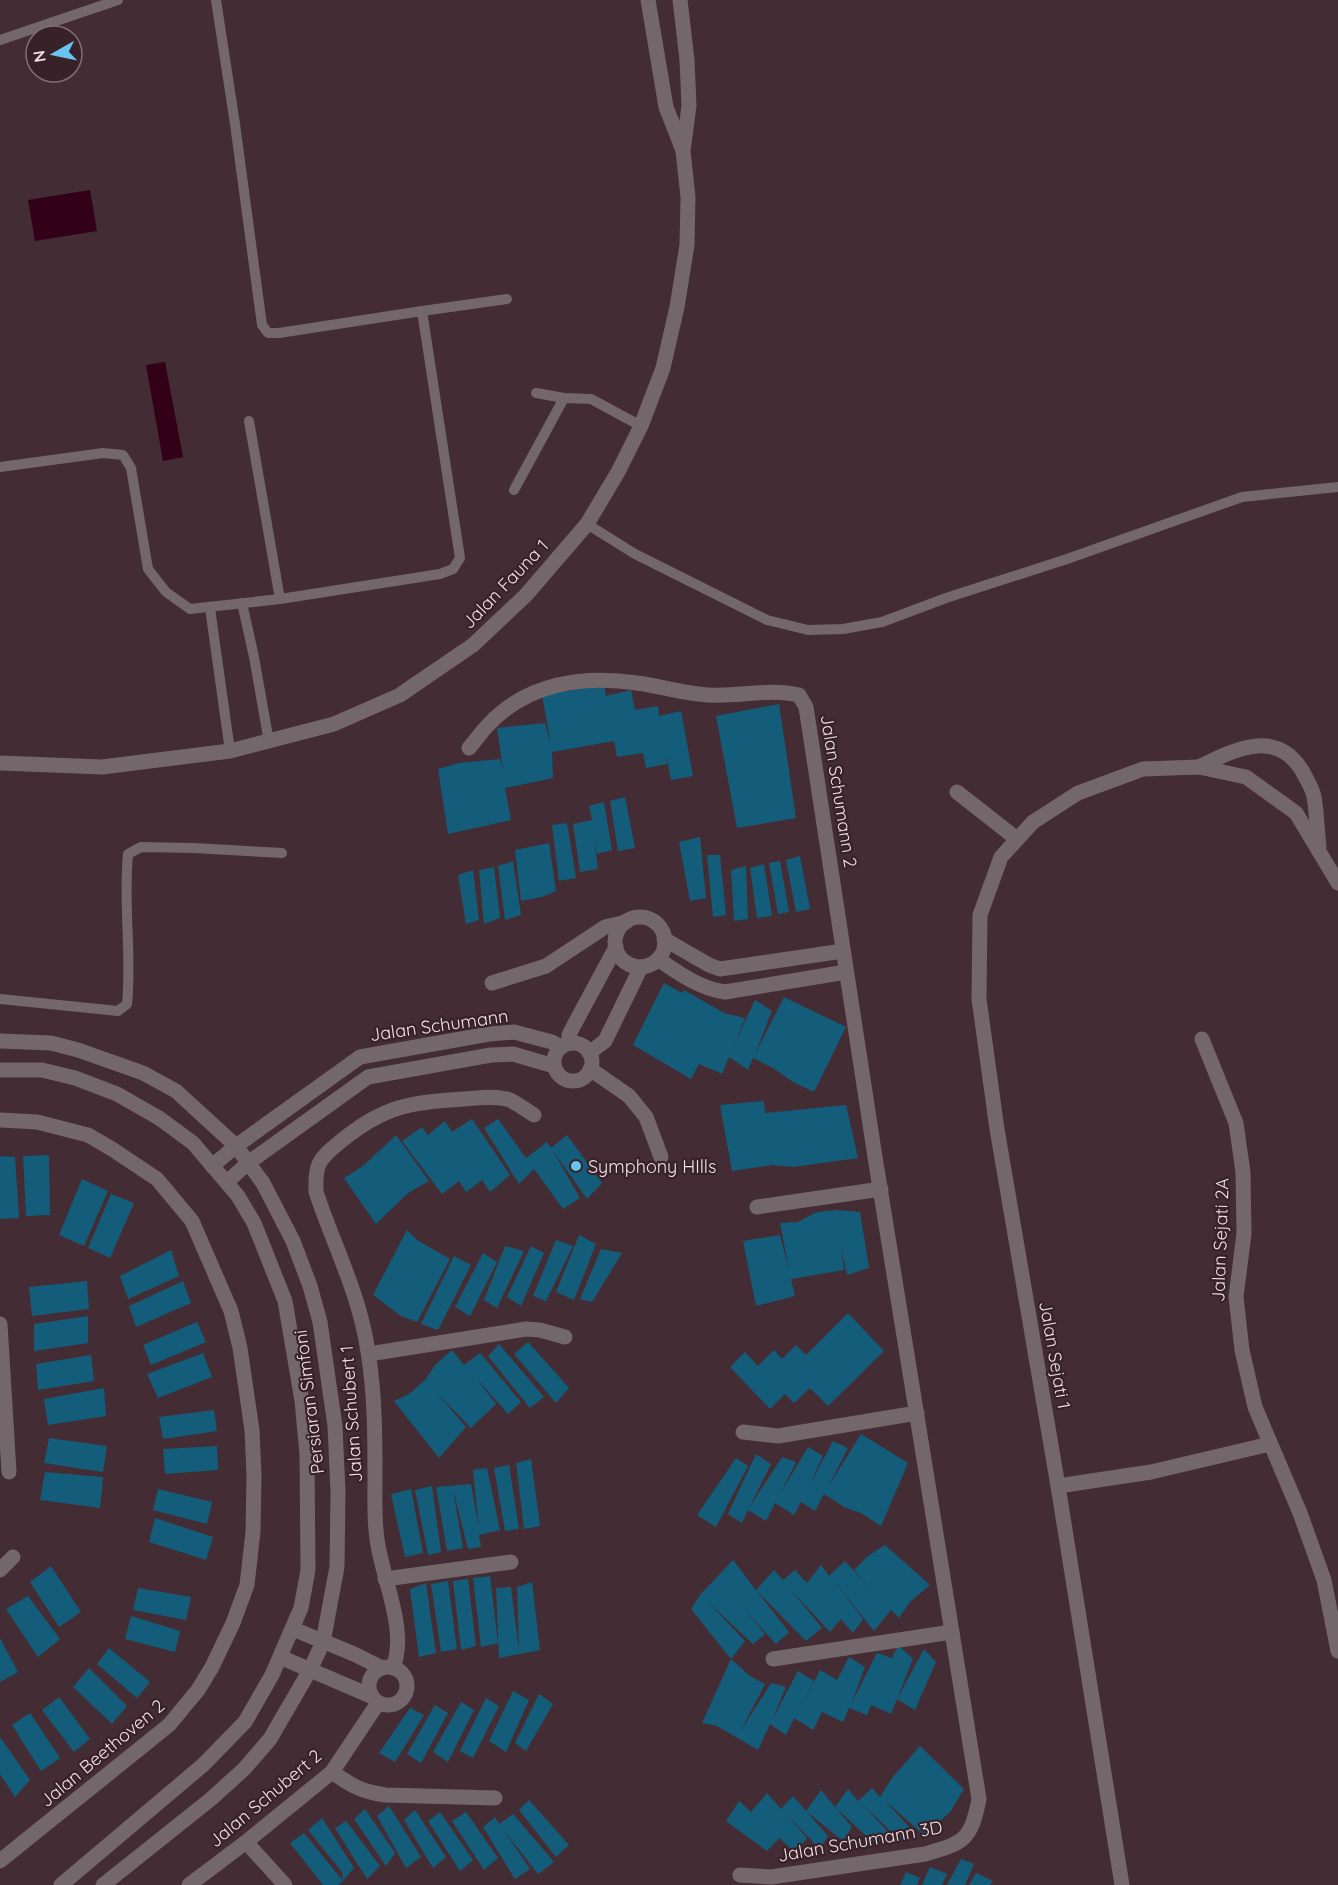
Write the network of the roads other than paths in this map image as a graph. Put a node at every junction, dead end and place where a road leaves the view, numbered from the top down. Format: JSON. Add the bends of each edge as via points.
{"nodes":[{"id":1,"x":118,"y":0,"type":"edge"},
{"id":2,"x":216,"y":0,"type":"edge"},
{"id":3,"x":648,"y":0,"type":"edge"},
{"id":4,"x":680,"y":0,"type":"edge"},
{"id":5,"x":0,"y":40,"type":"edge"},
{"id":6,"x":683,"y":151,"type":"junction"},
{"id":7,"x":507,"y":299,"type":"dead end"},
{"id":8,"x":422,"y":311,"type":"junction"},
{"id":9,"x":536,"y":393,"type":"dead end"},
{"id":10,"x":564,"y":398,"type":"junction"},
{"id":11,"x":249,"y":421,"type":"dead end"},
{"id":12,"x":641,"y":426,"type":"junction"},
{"id":13,"x":0,"y":467,"type":"edge"},
{"id":14,"x":1338,"y":487,"type":"edge"},
{"id":15,"x":514,"y":490,"type":"dead end"},
{"id":16,"x":587,"y":524,"type":"junction"},
{"id":17,"x":280,"y":599,"type":"junction"},
{"id":18,"x":242,"y":603,"type":"junction"},
{"id":19,"x":210,"y":608,"type":"junction"},
{"id":20,"x":269,"y":742,"type":"junction"},
{"id":21,"x":469,"y":748,"type":"dead end"},
{"id":22,"x":230,"y":751,"type":"junction"},
{"id":23,"x":0,"y":763,"type":"edge"},
{"id":24,"x":1198,"y":767,"type":"junction"},
{"id":25,"x":957,"y":792,"type":"dead end"},
{"id":26,"x":1017,"y":839,"type":"junction"},
{"id":27,"x":1319,"y":852,"type":"junction"},
{"id":28,"x":282,"y":853,"type":"dead end"},
{"id":29,"x":1338,"y":883,"type":"edge"},
{"id":30,"x":626,"y":922,"type":"junction"},
{"id":31,"x":664,"y":939,"type":"junction"},
{"id":32,"x":616,"y":947,"type":"junction"},
{"id":33,"x":658,"y":959,"type":"junction"},
{"id":34,"x":845,"y":961,"type":"junction"},
{"id":35,"x":641,"y":967,"type":"junction"},
{"id":36,"x":720,"y":969,"type":"junction"},
{"id":37,"x":492,"y":983,"type":"dead end"},
{"id":38,"x":725,"y":992,"type":"junction"},
{"id":39,"x":0,"y":999,"type":"edge"},
{"id":40,"x":1202,"y":1039,"type":"dead end"},
{"id":41,"x":0,"y":1041,"type":"edge"},
{"id":42,"x":565,"y":1045,"type":"junction"},
{"id":43,"x":589,"y":1053,"type":"junction"},
{"id":44,"x":554,"y":1066,"type":"junction"},
{"id":45,"x":590,"y":1069,"type":"junction"},
{"id":46,"x":0,"y":1070,"type":"edge"},
{"id":47,"x":534,"y":1115,"type":"dead end"},
{"id":48,"x":0,"y":1120,"type":"edge"},
{"id":49,"x":236,"y":1146,"type":"junction"},
{"id":50,"x":661,"y":1157,"type":"dead end"},
{"id":51,"x":248,"y":1163,"type":"junction"},
{"id":52,"x":212,"y":1166,"type":"junction"},
{"id":53,"x":227,"y":1182,"type":"junction"},
{"id":54,"x":881,"y":1189,"type":"junction"},
{"id":55,"x":757,"y":1208,"type":"dead end"},
{"id":56,"x":0,"y":1324,"type":"edge"},
{"id":57,"x":565,"y":1337,"type":"dead end"},
{"id":58,"x":369,"y":1354,"type":"junction"},
{"id":59,"x":917,"y":1413,"type":"junction"},
{"id":60,"x":743,"y":1432,"type":"dead end"},
{"id":61,"x":1270,"y":1444,"type":"junction"},
{"id":62,"x":9,"y":1472,"type":"dead end"},
{"id":63,"x":1058,"y":1486,"type":"junction"},
{"id":64,"x":13,"y":1557,"type":"dead end"},
{"id":65,"x":511,"y":1562,"type":"dead end"},
{"id":66,"x":0,"y":1570,"type":"edge"},
{"id":67,"x":386,"y":1579,"type":"junction"},
{"id":68,"x":293,"y":1629,"type":"junction"},
{"id":69,"x":952,"y":1632,"type":"junction"},
{"id":70,"x":323,"y":1642,"type":"junction"},
{"id":71,"x":1338,"y":1651,"type":"edge"},
{"id":72,"x":280,"y":1657,"type":"junction"},
{"id":73,"x":773,"y":1659,"type":"dead end"},
{"id":74,"x":387,"y":1668,"type":"junction"},
{"id":75,"x":310,"y":1670,"type":"junction"},
{"id":76,"x":374,"y":1699,"type":"junction"},
{"id":77,"x":332,"y":1772,"type":"junction"},
{"id":78,"x":495,"y":1798,"type":"dead end"},
{"id":79,"x":246,"y":1842,"type":"junction"},
{"id":80,"x":0,"y":1861,"type":"edge"},
{"id":81,"x":740,"y":1875,"type":"dead end"},
{"id":82,"x":61,"y":1885,"type":"edge"},
{"id":83,"x":103,"y":1885,"type":"edge"},
{"id":84,"x":189,"y":1885,"type":"edge"},
{"id":85,"x":285,"y":1885,"type":"edge"},
{"id":86,"x":1122,"y":1885,"type":"edge"}],
"edges":[{"from":1,"to":5,"type":"lane"},
{"from":2,"to":8,"type":"lane","via":[[262,325],[268,333]]},
{"from":3,"to":6,"type":"street","name":"Jalan Fauna 1","via":[[666,107]]},
{"from":4,"to":6,"type":"street","name":"Jalan Fauna 1","via":[[689,106]]},
{"from":6,"to":12,"type":"street","name":"Jalan Fauna 1","via":[[688,197],[687,245],[678,306],[663,368]]},
{"from":7,"to":8,"type":"lane"},
{"from":8,"to":17,"type":"lane","via":[[460,558],[453,568],[440,574]]},
{"from":9,"to":10,"type":"lane"},
{"from":10,"to":12,"type":"lane","via":[[591,399]]},
{"from":10,"to":15,"type":"lane"},
{"from":11,"to":17,"type":"lane"},
{"from":12,"to":16,"type":"street","name":"Jalan Fauna 1"},
{"from":13,"to":19,"type":"lane","via":[[103,453],[123,455],[131,468],[148,569],[166,592],[190,609]]},
{"from":14,"to":16,"type":"lane","via":[[1242,497],[882,622],[843,629],[808,630],[767,620],[635,554]]},
{"from":16,"to":20,"type":"street","name":"Jalan Fauna 1","via":[[526,595],[473,645],[399,695],[334,724]]},
{"from":17,"to":18,"type":"lane"},
{"from":18,"to":19,"type":"lane"},
{"from":18,"to":20,"type":"lane"},
{"from":19,"to":22,"type":"lane"},
{"from":20,"to":22,"type":"street","name":"Jalan Fauna 1"},
{"from":21,"to":34,"type":"street","name":"Jalan Schumann 2","via":[[489,724],[522,698],[543,688],[578,680],[636,683],[711,695],[799,695],[806,707]]},
{"from":22,"to":23,"type":"street","name":"Jalan Fauna 1","via":[[102,767]]},
{"from":24,"to":26,"type":"street","name":"Jalan Sejati 1","via":[[1143,769],[1078,793],[1033,822]]},
{"from":24,"to":27,"type":"street","name":"Jalan Sejati 1","via":[[1246,777],[1296,813]]},
{"from":24,"to":27,"type":"street","via":[[1226,753],[1256,745],[1276,747],[1297,761],[1314,795]]},
{"from":25,"to":26,"type":"street"},
{"from":26,"to":63,"type":"street","name":"Jalan Sejati 1","via":[[1001,857],[980,915],[979,999],[997,1129]]},
{"from":27,"to":29,"type":"street","name":"Jalan Sejati 1"},
{"from":28,"to":39,"type":"lane","via":[[141,848],[128,854],[127,1004],[118,1011]]},
{"from":30,"to":31,"type":"street","via":[[637,917],[653,921]]},
{"from":30,"to":32,"type":"street","via":[[618,931]]},
{"from":30,"to":37,"type":"street","via":[[605,927],[546,966]]},
{"from":31,"to":33,"type":"street"},
{"from":31,"to":36,"type":"street"},
{"from":32,"to":35,"type":"street","via":[[627,963]]},
{"from":32,"to":42,"type":"street"},
{"from":33,"to":35,"type":"street"},
{"from":33,"to":38,"type":"street","via":[[703,986]]},
{"from":34,"to":36,"type":"street"},
{"from":34,"to":38,"type":"street"},
{"from":34,"to":54,"type":"street"},
{"from":35,"to":43,"type":"street","via":[[605,1041]]},
{"from":36,"to":38,"type":"street"},
{"from":40,"to":61,"type":"street","name":"Jalan Sejati 2A","via":[[1236,1124],[1243,1172],[1244,1224],[1236,1297],[1242,1350],[1255,1407]]},
{"from":41,"to":49,"type":"street","name":"Persiaran Simfoni","via":[[51,1043],[143,1073],[176,1091]]},
{"from":42,"to":43,"type":"street","name":"Jalan Schumann","via":[[582,1046]]},
{"from":42,"to":44,"type":"street","via":[[555,1055]]},
{"from":42,"to":49,"type":"street","name":"Jalan Schumann","via":[[514,1032],[360,1057]]},
{"from":43,"to":45,"type":"street"},
{"from":44,"to":45,"type":"street","name":"Jalan Schumann","via":[[568,1081],[581,1079]]},
{"from":44,"to":51,"type":"street","name":"Jalan Schumann","via":[[513,1054],[491,1055],[368,1077]]},
{"from":45,"to":50,"type":"street","via":[[629,1096],[646,1117]]},
{"from":46,"to":52,"type":"street","name":"Persiaran Simfoni","via":[[42,1070],[117,1094],[193,1143]]},
{"from":47,"to":58,"type":"street","name":"Jalan Schubert 1","via":[[509,1100],[494,1097],[422,1101],[380,1115],[350,1133],[319,1164],[316,1192],[354,1288]]},
{"from":48,"to":80,"type":"street","name":"Jalan Beethoven 2","via":[[37,1122],[88,1135],[157,1179],[192,1221],[231,1311],[240,1348],[252,1430],[254,1476],[247,1585],[233,1623],[198,1690],[169,1725]]},
{"from":49,"to":51,"type":"street","name":"Persiaran Simfoni"},
{"from":49,"to":52,"type":"street","name":"Jalan Schumann"},
{"from":51,"to":53,"type":"street","name":"Jalan Schumann"},
{"from":51,"to":70,"type":"street","name":"Persiaran Simfoni","via":[[293,1241],[320,1322],[329,1373],[338,1492],[337,1567]]},
{"from":52,"to":53,"type":"street","name":"Persiaran Simfoni"},
{"from":53,"to":68,"type":"street","name":"Persiaran Simfoni","via":[[254,1223],[285,1301],[302,1401],[308,1454],[308,1570]]},
{"from":54,"to":55,"type":"street"},
{"from":54,"to":59,"type":"street"},
{"from":56,"to":62,"type":"street"},
{"from":57,"to":58,"type":"street","via":[[526,1329]]},
{"from":58,"to":67,"type":"street","name":"Jalan Schubert 1","via":[[376,1538]]},
{"from":59,"to":60,"type":"street","via":[[778,1436]]},
{"from":59,"to":69,"type":"street"},
{"from":61,"to":63,"type":"street","via":[[1151,1472]]},
{"from":61,"to":71,"type":"street","name":"Jalan Sejati 2A","via":[[1324,1580]]},
{"from":63,"to":86,"type":"street","name":"Jalan Sejati 1"},
{"from":64,"to":66,"type":"street"},
{"from":65,"to":67,"type":"street"},
{"from":67,"to":74,"type":"street","name":"Jalan Schubert 1","via":[[397,1628],[397,1658]]},
{"from":68,"to":70,"type":"street"},
{"from":68,"to":72,"type":"street","name":"Persiaran Simfoni"},
{"from":69,"to":73,"type":"street"},
{"from":69,"to":81,"type":"street","name":"Jalan Schumann 3D","via":[[979,1799],[975,1821],[962,1841],[925,1854],[771,1877]]},
{"from":70,"to":74,"type":"street"},
{"from":70,"to":75,"type":"street","name":"Persiaran Simfoni"},
{"from":72,"to":75,"type":"street"},
{"from":72,"to":82,"type":"street","name":"Persiaran Simfoni","via":[[245,1722],[224,1745]]},
{"from":74,"to":76,"type":"street","via":[[374,1673],[369,1681]]},
{"from":74,"to":76,"type":"street","via":[[398,1670],[405,1680],[404,1696],[395,1704],[383,1705]]},
{"from":75,"to":76,"type":"street"},
{"from":75,"to":83,"type":"street","name":"Persiaran Simfoni","via":[[270,1739],[244,1769]]},
{"from":76,"to":77,"type":"street","name":"Jalan Schubert 2"},
{"from":77,"to":78,"type":"street","via":[[371,1793]]},
{"from":77,"to":79,"type":"street","name":"Jalan Schubert 2"},
{"from":79,"to":84,"type":"street","name":"Jalan Schubert 2"},
{"from":79,"to":85,"type":"street"}]}
